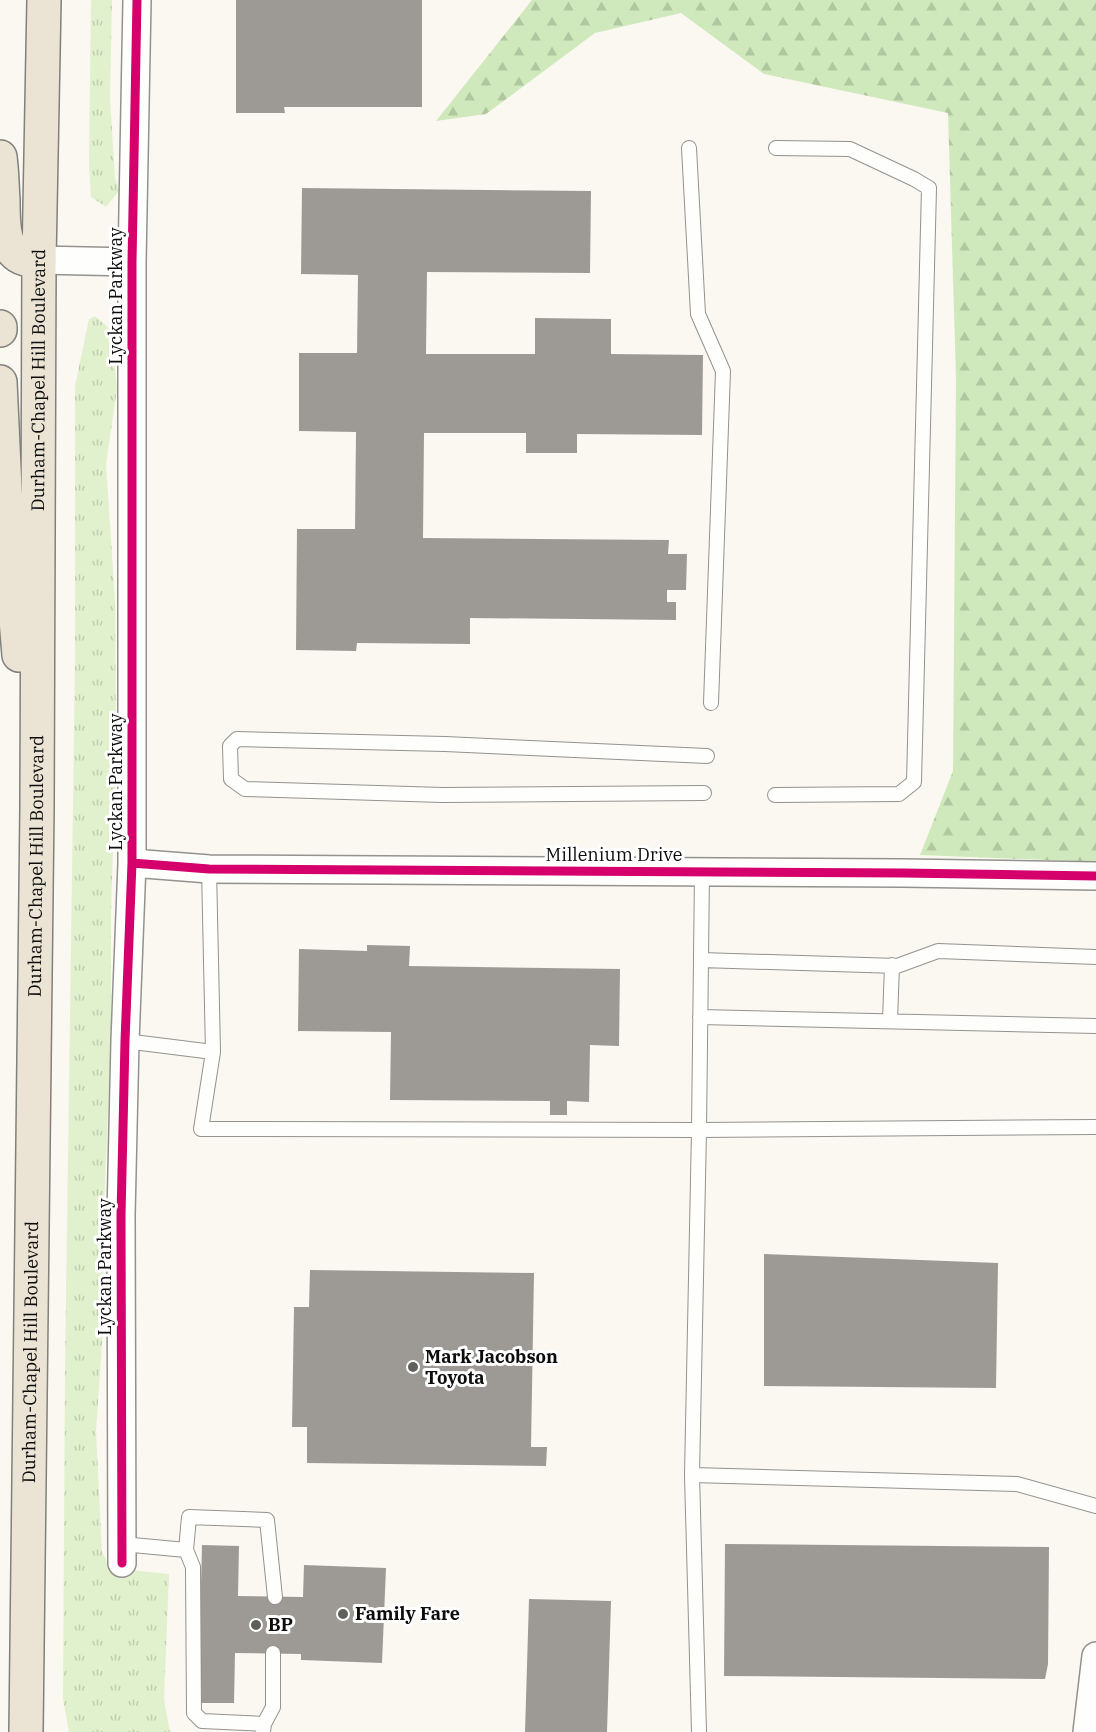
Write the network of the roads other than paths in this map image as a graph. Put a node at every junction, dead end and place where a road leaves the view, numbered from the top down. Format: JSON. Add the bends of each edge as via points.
{"nodes":[{"id":1,"x":44,"y":0,"type":"edge"},
{"id":2,"x":137,"y":0,"type":"edge"},
{"id":3,"x":689,"y":148,"type":"dead end"},
{"id":4,"x":776,"y":148,"type":"dead end"},
{"id":5,"x":0,"y":157,"type":"edge"},
{"id":6,"x":39,"y":260,"type":"junction"},
{"id":7,"x":132,"y":262,"type":"junction"},
{"id":8,"x":0,"y":382,"type":"edge"},
{"id":9,"x":711,"y":703,"type":"dead end"},
{"id":10,"x":707,"y":756,"type":"dead end"},
{"id":11,"x":704,"y":793,"type":"dead end"},
{"id":12,"x":775,"y":795,"type":"dead end"},
{"id":13,"x":37,"y":808,"type":"junction"},
{"id":14,"x":132,"y":863,"type":"junction"},
{"id":15,"x":209,"y":869,"type":"junction"},
{"id":16,"x":702,"y":872,"type":"junction"},
{"id":17,"x":1096,"y":876,"type":"edge"},
{"id":18,"x":1096,"y":957,"type":"edge"},
{"id":19,"x":701,"y":960,"type":"junction"},
{"id":20,"x":892,"y":965,"type":"junction"},
{"id":21,"x":700,"y":1017,"type":"junction"},
{"id":22,"x":890,"y":1021,"type":"junction"},
{"id":23,"x":1096,"y":1026,"type":"edge"},
{"id":24,"x":125,"y":1041,"type":"junction"},
{"id":25,"x":213,"y":1052,"type":"junction"},
{"id":26,"x":1096,"y":1127,"type":"edge"},
{"id":27,"x":699,"y":1130,"type":"junction"},
{"id":28,"x":692,"y":1475,"type":"junction"},
{"id":29,"x":1096,"y":1506,"type":"edge"},
{"id":30,"x":186,"y":1550,"type":"junction"},
{"id":31,"x":122,"y":1553,"type":"joint"},
{"id":32,"x":275,"y":1597,"type":"dead end"},
{"id":33,"x":273,"y":1653,"type":"dead end"},
{"id":34,"x":1096,"y":1656,"type":"edge"},
{"id":35,"x":263,"y":1728,"type":"edge"},
{"id":36,"x":26,"y":1732,"type":"edge"},
{"id":37,"x":699,"y":1732,"type":"edge"},
{"id":38,"x":1086,"y":1732,"type":"edge"}],
"edges":[{"from":1,"to":6,"type":"highway","name":"Durham-Chapel Hill Boulevard"},
{"from":2,"to":7,"type":"street","name":"Lyckan Parkway"},
{"from":3,"to":9,"type":"lane","via":[[698,314],[723,371]]},
{"from":4,"to":12,"type":"lane","via":[[850,149],[928,188],[914,782],[898,794]]},
{"from":5,"to":6,"type":"highway","via":[[7,242],[22,257]]},
{"from":6,"to":7,"type":"street"},
{"from":6,"to":13,"type":"highway","name":"Durham-Chapel Hill Boulevard"},
{"from":7,"to":14,"type":"street","name":"Lyckan Parkway"},
{"from":8,"to":13,"type":"highway","via":[[16,626]]},
{"from":10,"to":11,"type":"lane","via":[[237,739],[230,746],[231,779],[245,789],[443,795]]},
{"from":13,"to":36,"type":"highway","name":"Durham-Chapel Hill Boulevard"},
{"from":14,"to":15,"type":"street","name":"Millenium Drive"},
{"from":14,"to":24,"type":"street","name":"Lyckan Parkway"},
{"from":15,"to":16,"type":"street","name":"Millenium Drive"},
{"from":15,"to":25,"type":"lane"},
{"from":16,"to":17,"type":"street","name":"Millenium Drive"},
{"from":16,"to":19,"type":"lane"},
{"from":18,"to":20,"type":"lane","via":[[938,951]]},
{"from":19,"to":20,"type":"lane"},
{"from":19,"to":21,"type":"lane"},
{"from":20,"to":22,"type":"lane"},
{"from":21,"to":22,"type":"lane"},
{"from":21,"to":27,"type":"lane"},
{"from":22,"to":23,"type":"lane"},
{"from":24,"to":25,"type":"lane"},
{"from":24,"to":31,"type":"street","name":"Lyckan Parkway"},
{"from":25,"to":27,"type":"lane","via":[[201,1129]]},
{"from":26,"to":27,"type":"lane"},
{"from":27,"to":28,"type":"lane"},
{"from":28,"to":29,"type":"lane","via":[[1017,1484]]},
{"from":28,"to":37,"type":"lane"},
{"from":30,"to":31,"type":"lane"},
{"from":30,"to":32,"type":"lane","via":[[189,1517],[267,1520]]},
{"from":30,"to":35,"type":"lane","via":[[194,1567],[194,1713],[202,1721]]},
{"from":33,"to":35,"type":"lane","via":[[273,1707]]},
{"from":34,"to":38,"type":"street"}]}
